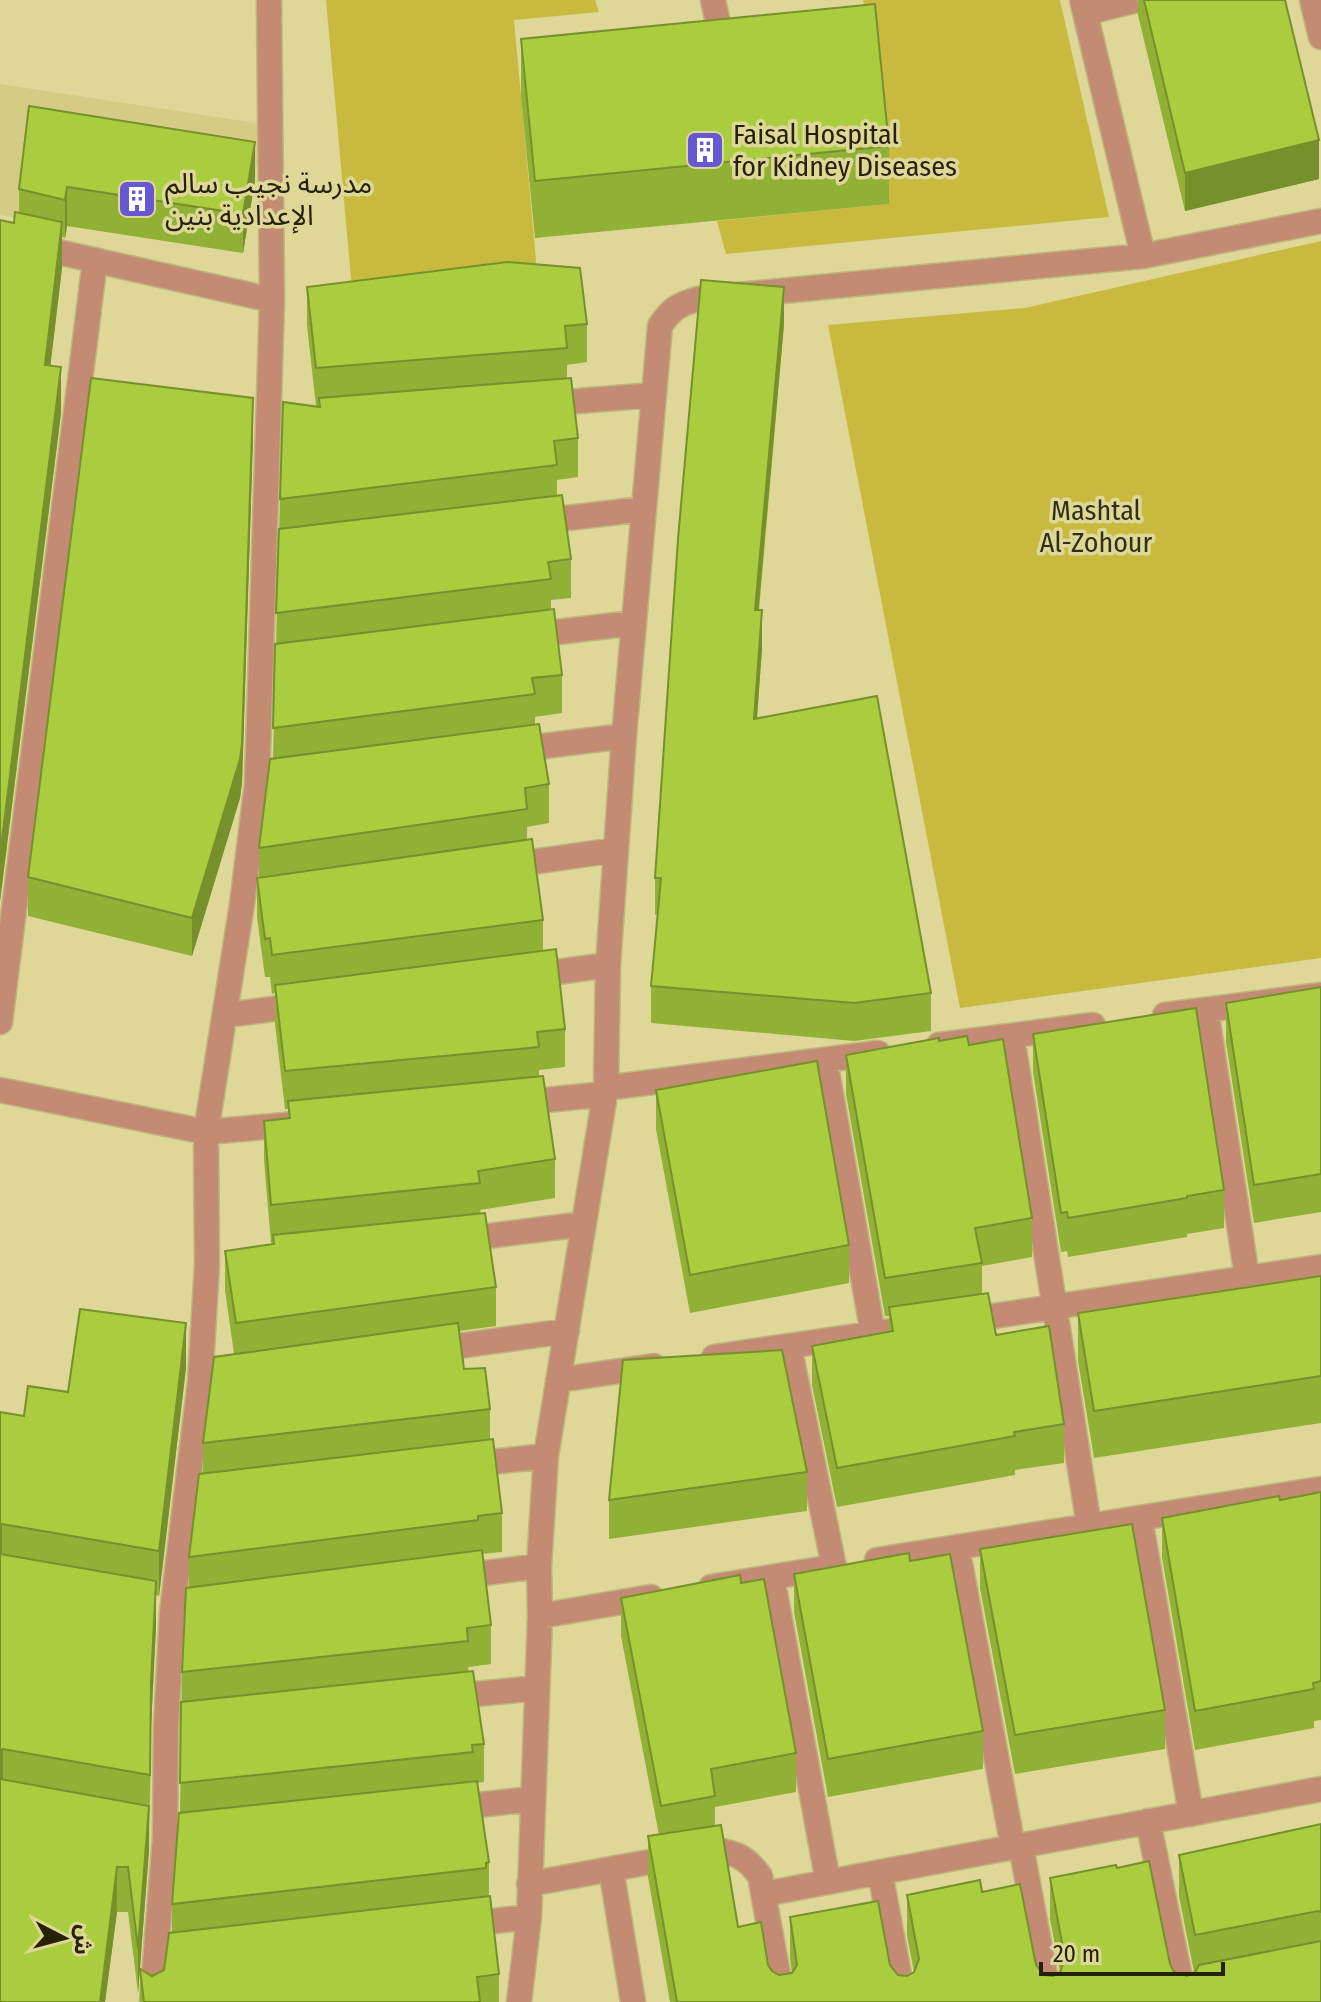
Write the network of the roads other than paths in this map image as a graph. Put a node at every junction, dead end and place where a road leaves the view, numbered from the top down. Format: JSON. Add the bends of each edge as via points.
{"nodes":[{"id":1,"x":269,"y":0,"type":"edge"},
{"id":2,"x":713,"y":0,"type":"edge"},
{"id":3,"x":1137,"y":0,"type":"edge"},
{"id":4,"x":1312,"y":0,"type":"edge"},
{"id":5,"x":1084,"y":6,"type":"edge"},
{"id":6,"x":1321,"y":37,"type":"edge"},
{"id":7,"x":753,"y":41,"type":"edge"},
{"id":8,"x":723,"y":46,"type":"junction"},
{"id":9,"x":693,"y":50,"type":"edge"},
{"id":10,"x":1321,"y":221,"type":"edge"},
{"id":11,"x":0,"y":239,"type":"edge"},
{"id":12,"x":1143,"y":256,"type":"junction"},
{"id":13,"x":95,"y":260,"type":"junction"},
{"id":14,"x":272,"y":300,"type":"junction"},
{"id":15,"x":654,"y":395,"type":"junction"},
{"id":16,"x":516,"y":406,"type":"edge"},
{"id":17,"x":643,"y":509,"type":"junction"},
{"id":18,"x":517,"y":524,"type":"edge"},
{"id":19,"x":633,"y":623,"type":"junction"},
{"id":20,"x":494,"y":640,"type":"edge"},
{"id":21,"x":624,"y":736,"type":"junction"},
{"id":22,"x":486,"y":754,"type":"edge"},
{"id":23,"x":287,"y":780,"type":"edge"},
{"id":24,"x":257,"y":784,"type":"junction"},
{"id":25,"x":616,"y":850,"type":"junction"},
{"id":26,"x":476,"y":870,"type":"edge"},
{"id":27,"x":273,"y":899,"type":"edge"},
{"id":28,"x":242,"y":904,"type":"junction"},
{"id":29,"x":608,"y":965,"type":"junction"},
{"id":30,"x":501,"y":979,"type":"edge"},
{"id":31,"x":1321,"y":995,"type":"edge"},
{"id":32,"x":333,"y":1001,"type":"edge"},
{"id":33,"x":1206,"y":1010,"type":"junction"},
{"id":34,"x":225,"y":1015,"type":"junction"},
{"id":35,"x":1147,"y":1018,"type":"edge"},
{"id":36,"x":0,"y":1022,"type":"edge"},
{"id":37,"x":1117,"y":1022,"type":"edge"},
{"id":38,"x":1012,"y":1036,"type":"junction"},
{"id":39,"x":825,"y":1060,"type":"junction"},
{"id":40,"x":0,"y":1090,"type":"edge"},
{"id":41,"x":605,"y":1091,"type":"junction"},
{"id":42,"x":497,"y":1105,"type":"edge"},
{"id":43,"x":313,"y":1122,"type":"edge"},
{"id":44,"x":206,"y":1132,"type":"junction"},
{"id":45,"x":584,"y":1224,"type":"junction"},
{"id":46,"x":434,"y":1242,"type":"edge"},
{"id":47,"x":237,"y":1262,"type":"edge"},
{"id":48,"x":207,"y":1265,"type":"junction"},
{"id":49,"x":1321,"y":1267,"type":"edge"},
{"id":50,"x":1247,"y":1277,"type":"junction"},
{"id":51,"x":1055,"y":1306,"type":"junction"},
{"id":52,"x":567,"y":1331,"type":"junction"},
{"id":53,"x":873,"y":1334,"type":"junction"},
{"id":54,"x":789,"y":1346,"type":"junction"},
{"id":55,"x":414,"y":1352,"type":"edge"},
{"id":56,"x":231,"y":1378,"type":"edge"},
{"id":57,"x":558,"y":1380,"type":"junction"},
{"id":58,"x":200,"y":1382,"type":"junction"},
{"id":59,"x":546,"y":1456,"type":"junction"},
{"id":60,"x":436,"y":1469,"type":"edge"},
{"id":61,"x":1321,"y":1489,"type":"edge"},
{"id":62,"x":216,"y":1495,"type":"edge"},
{"id":63,"x":185,"y":1499,"type":"junction"},
{"id":64,"x":1140,"y":1518,"type":"junction"},
{"id":65,"x":1089,"y":1526,"type":"junction"},
{"id":66,"x":957,"y":1547,"type":"junction"},
{"id":67,"x":539,"y":1566,"type":"junction"},
{"id":68,"x":834,"y":1567,"type":"junction"},
{"id":69,"x":772,"y":1577,"type":"junction"},
{"id":70,"x":432,"y":1580,"type":"edge"},
{"id":71,"x":202,"y":1609,"type":"edge"},
{"id":72,"x":164,"y":1612,"type":"junction"},
{"id":73,"x":540,"y":1616,"type":"junction"},
{"id":74,"x":536,"y":1688,"type":"junction"},
{"id":75,"x":428,"y":1699,"type":"edge"},
{"id":76,"x":197,"y":1724,"type":"edge"},
{"id":77,"x":166,"y":1727,"type":"junction"},
{"id":78,"x":1321,"y":1789,"type":"edge"},
{"id":79,"x":532,"y":1799,"type":"junction"},
{"id":80,"x":425,"y":1811,"type":"edge"},
{"id":81,"x":1191,"y":1814,"type":"junction"},
{"id":82,"x":1148,"y":1821,"type":"junction"},
{"id":83,"x":135,"y":1833,"type":"edge"},
{"id":84,"x":196,"y":1835,"type":"edge"},
{"id":85,"x":165,"y":1838,"type":"junction"},
{"id":86,"x":1017,"y":1846,"type":"junction"},
{"id":87,"x":611,"y":1869,"type":"junction"},
{"id":88,"x":880,"y":1872,"type":"junction"},
{"id":89,"x":828,"y":1882,"type":"junction"},
{"id":90,"x":529,"y":1884,"type":"junction"},
{"id":91,"x":764,"y":1894,"type":"junction"},
{"id":92,"x":529,"y":1917,"type":"junction"},
{"id":93,"x":435,"y":1928,"type":"edge"},
{"id":94,"x":1189,"y":1996,"type":"edge"},
{"id":95,"x":152,"y":2002,"type":"edge"},
{"id":96,"x":519,"y":2002,"type":"edge"},
{"id":97,"x":633,"y":2002,"type":"edge"},
{"id":98,"x":783,"y":2002,"type":"edge"},
{"id":99,"x":904,"y":2002,"type":"edge"},
{"id":100,"x":1050,"y":2002,"type":"edge"}],
"edges":[{"from":1,"to":14,"type":"street"},
{"from":2,"to":8,"type":"street"},
{"from":3,"to":5,"type":"street"},
{"from":4,"to":6,"type":"street"},
{"from":5,"to":12,"type":"street"},
{"from":7,"to":8,"type":"street"},
{"from":8,"to":9,"type":"street"},
{"from":10,"to":12,"type":"street"},
{"from":11,"to":13,"type":"street"},
{"from":12,"to":15,"type":"street","via":[[682,303],[660,326]]},
{"from":13,"to":14,"type":"street"},
{"from":13,"to":36,"type":"street"},
{"from":14,"to":24,"type":"street","via":[[278,425],[270,668]]},
{"from":15,"to":16,"type":"street"},
{"from":15,"to":17,"type":"street"},
{"from":17,"to":18,"type":"street"},
{"from":17,"to":19,"type":"street"},
{"from":19,"to":20,"type":"street"},
{"from":19,"to":21,"type":"street"},
{"from":21,"to":22,"type":"street"},
{"from":21,"to":25,"type":"street"},
{"from":23,"to":24,"type":"street"},
{"from":24,"to":28,"type":"street"},
{"from":25,"to":26,"type":"street"},
{"from":25,"to":29,"type":"street"},
{"from":27,"to":28,"type":"street"},
{"from":28,"to":34,"type":"street"},
{"from":29,"to":30,"type":"street"},
{"from":29,"to":41,"type":"street"},
{"from":31,"to":33,"type":"street"},
{"from":32,"to":34,"type":"street"},
{"from":33,"to":35,"type":"street"},
{"from":33,"to":50,"type":"street"},
{"from":34,"to":44,"type":"street"},
{"from":37,"to":38,"type":"street"},
{"from":38,"to":39,"type":"street"},
{"from":38,"to":51,"type":"street"},
{"from":39,"to":41,"type":"street"},
{"from":39,"to":53,"type":"street"},
{"from":40,"to":44,"type":"street"},
{"from":41,"to":42,"type":"street"},
{"from":41,"to":45,"type":"street"},
{"from":43,"to":44,"type":"street"},
{"from":44,"to":48,"type":"street"},
{"from":45,"to":46,"type":"street"},
{"from":45,"to":52,"type":"street"},
{"from":47,"to":48,"type":"street"},
{"from":48,"to":58,"type":"street"},
{"from":49,"to":50,"type":"street"},
{"from":50,"to":51,"type":"street"},
{"from":51,"to":53,"type":"street"},
{"from":51,"to":65,"type":"street"},
{"from":52,"to":55,"type":"street"},
{"from":52,"to":57,"type":"street"},
{"from":53,"to":54,"type":"street"},
{"from":54,"to":57,"type":"street"},
{"from":54,"to":68,"type":"street"},
{"from":56,"to":58,"type":"street"},
{"from":57,"to":59,"type":"street"},
{"from":58,"to":63,"type":"street"},
{"from":59,"to":60,"type":"street"},
{"from":59,"to":67,"type":"street"},
{"from":61,"to":64,"type":"street"},
{"from":62,"to":63,"type":"street"},
{"from":63,"to":72,"type":"street"},
{"from":64,"to":65,"type":"street"},
{"from":64,"to":81,"type":"street"},
{"from":65,"to":66,"type":"street"},
{"from":66,"to":68,"type":"street"},
{"from":66,"to":86,"type":"street"},
{"from":67,"to":70,"type":"street"},
{"from":67,"to":73,"type":"street"},
{"from":68,"to":69,"type":"street"},
{"from":69,"to":73,"type":"street"},
{"from":69,"to":89,"type":"street"},
{"from":71,"to":72,"type":"street"},
{"from":72,"to":77,"type":"street"},
{"from":73,"to":74,"type":"street"},
{"from":74,"to":75,"type":"street"},
{"from":74,"to":79,"type":"street"},
{"from":76,"to":77,"type":"street"},
{"from":77,"to":85,"type":"street"},
{"from":78,"to":81,"type":"street"},
{"from":79,"to":80,"type":"street"},
{"from":79,"to":90,"type":"street"},
{"from":81,"to":82,"type":"street"},
{"from":82,"to":86,"type":"street"},
{"from":82,"to":94,"type":"street"},
{"from":83,"to":85,"type":"street"},
{"from":84,"to":85,"type":"street"},
{"from":85,"to":95,"type":"street","via":[[163,1960]]},
{"from":86,"to":88,"type":"street"},
{"from":86,"to":100,"type":"street"},
{"from":87,"to":90,"type":"street"},
{"from":87,"to":91,"type":"street","via":[[715,1850],[733,1852],[749,1861]]},
{"from":87,"to":97,"type":"street"},
{"from":88,"to":89,"type":"street"},
{"from":88,"to":99,"type":"street"},
{"from":89,"to":91,"type":"street"},
{"from":90,"to":92,"type":"street"},
{"from":91,"to":98,"type":"street"},
{"from":92,"to":93,"type":"street"},
{"from":92,"to":96,"type":"street"}]}
